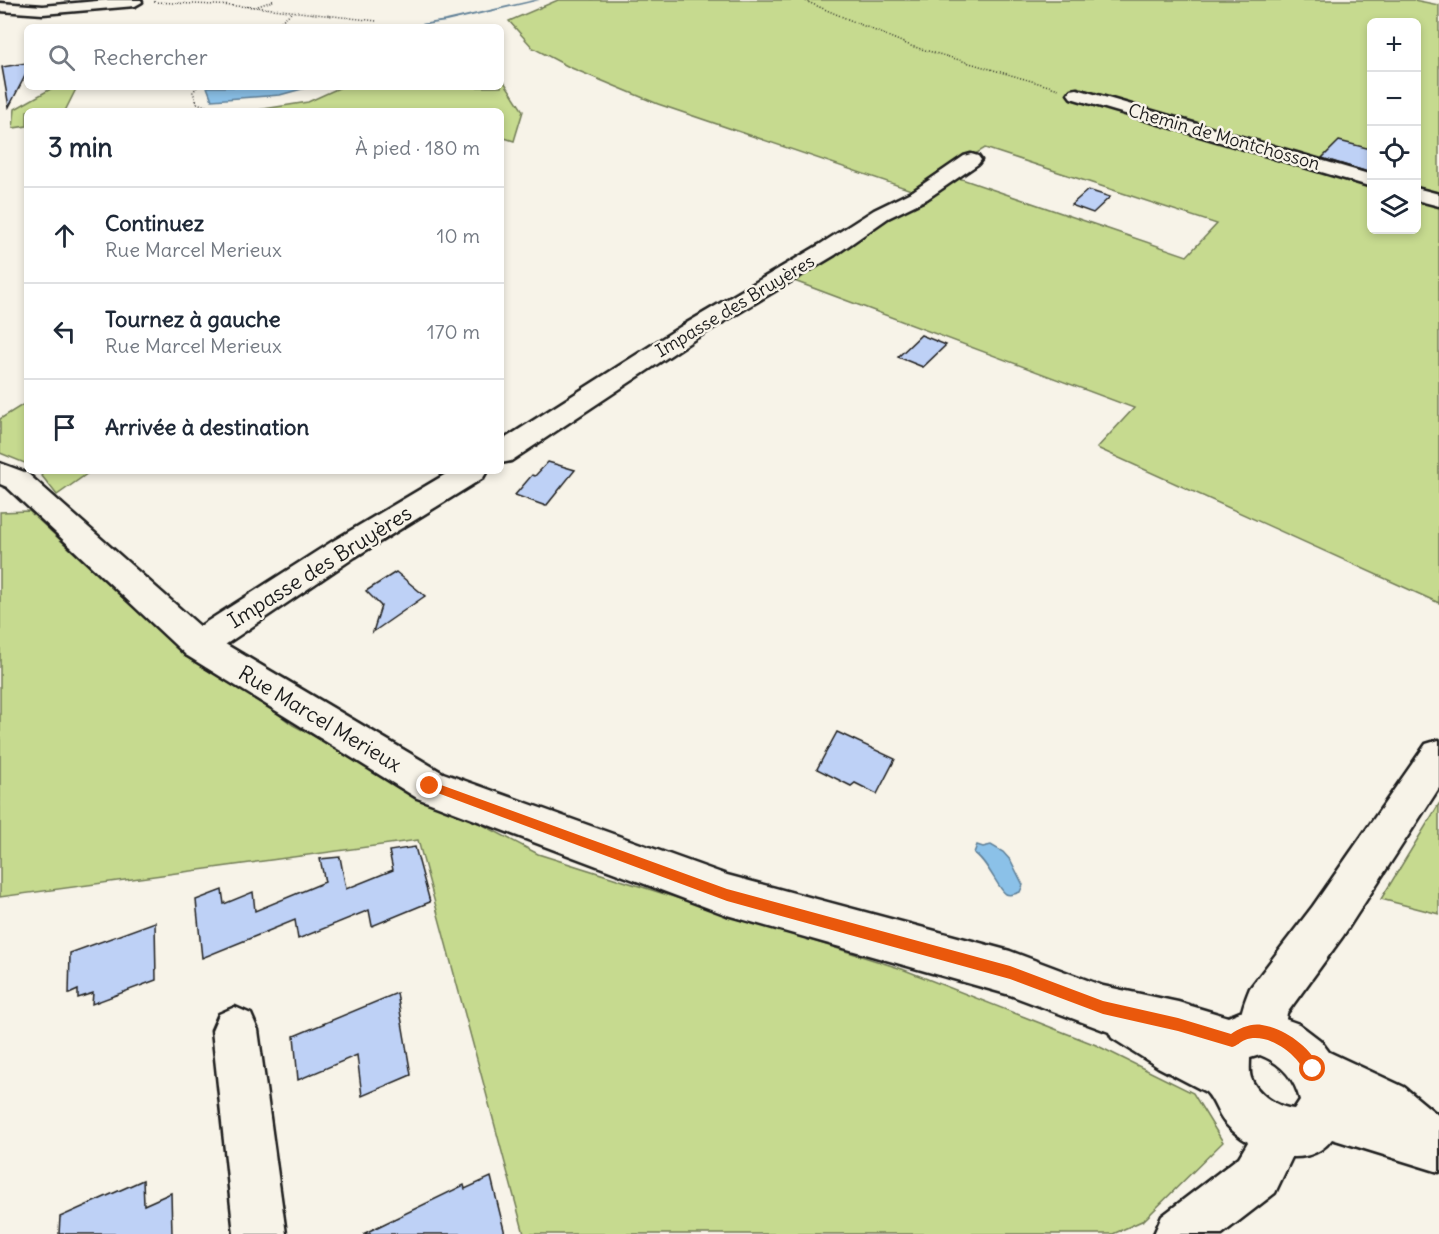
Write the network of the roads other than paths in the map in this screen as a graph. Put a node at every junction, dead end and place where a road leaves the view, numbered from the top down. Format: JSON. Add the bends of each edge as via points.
{"nodes":[{"id":1,"x":135,"y":2,"type":"road end"},
{"id":2,"x":0,"y":7,"type":"edge"},
{"id":3,"x":1077,"y":94,"type":"road end"},
{"id":4,"x":971,"y":160,"type":"dead end"},
{"id":5,"x":1368,"y":180,"type":"edge"},
{"id":6,"x":1421,"y":196,"type":"edge"},
{"id":7,"x":1439,"y":201,"type":"edge"},
{"id":8,"x":504,"y":452,"type":"edge"},
{"id":9,"x":0,"y":473,"type":"edge"},
{"id":10,"x":468,"y":474,"type":"edge"},
{"id":11,"x":198,"y":645,"type":"junction"},
{"id":12,"x":1439,"y":756,"type":"edge"},
{"id":13,"x":235,"y":1030,"type":"dead end"},
{"id":14,"x":1275,"y":1064,"type":"junction"},
{"id":15,"x":1439,"y":1115,"type":"edge"},
{"id":16,"x":1275,"y":1131,"type":"junction"},
{"id":17,"x":1439,"y":1147,"type":"edge"},
{"id":18,"x":260,"y":1234,"type":"edge"},
{"id":19,"x":1180,"y":1234,"type":"edge"}],
"edges":[{"from":1,"to":2,"type":"street","via":[[44,10]]},
{"from":3,"to":5,"type":"street","name":"Chemin de Montchosson"},
{"from":4,"to":8,"type":"street","name":"Impasse des Bruyères","via":[[920,195],[881,214],[689,332]]},
{"from":6,"to":7,"type":"street"},
{"from":9,"to":11,"type":"street","name":"Rue Marcel Merieux","via":[[17,480]]},
{"from":10,"to":11,"type":"street","name":"Impasse des Bruyères"},
{"from":11,"to":14,"type":"street","name":"Rue Marcel Merieux","via":[[430,786],[727,895],[1010,973],[1103,1008],[1174,1051]]},
{"from":12,"to":14,"type":"street","via":[[1328,921],[1266,1004]]},
{"from":13,"to":18,"type":"street"},
{"from":14,"to":15,"type":"street","via":[[1317,1049]]},
{"from":14,"to":16,"type":"street","via":[[1237,1100],[1254,1118]]},
{"from":14,"to":16,"type":"street","via":[[1312,1127],[1296,1134]]},
{"from":14,"to":17,"type":"street"},
{"from":16,"to":19,"type":"street","via":[[1257,1175]]}]}
